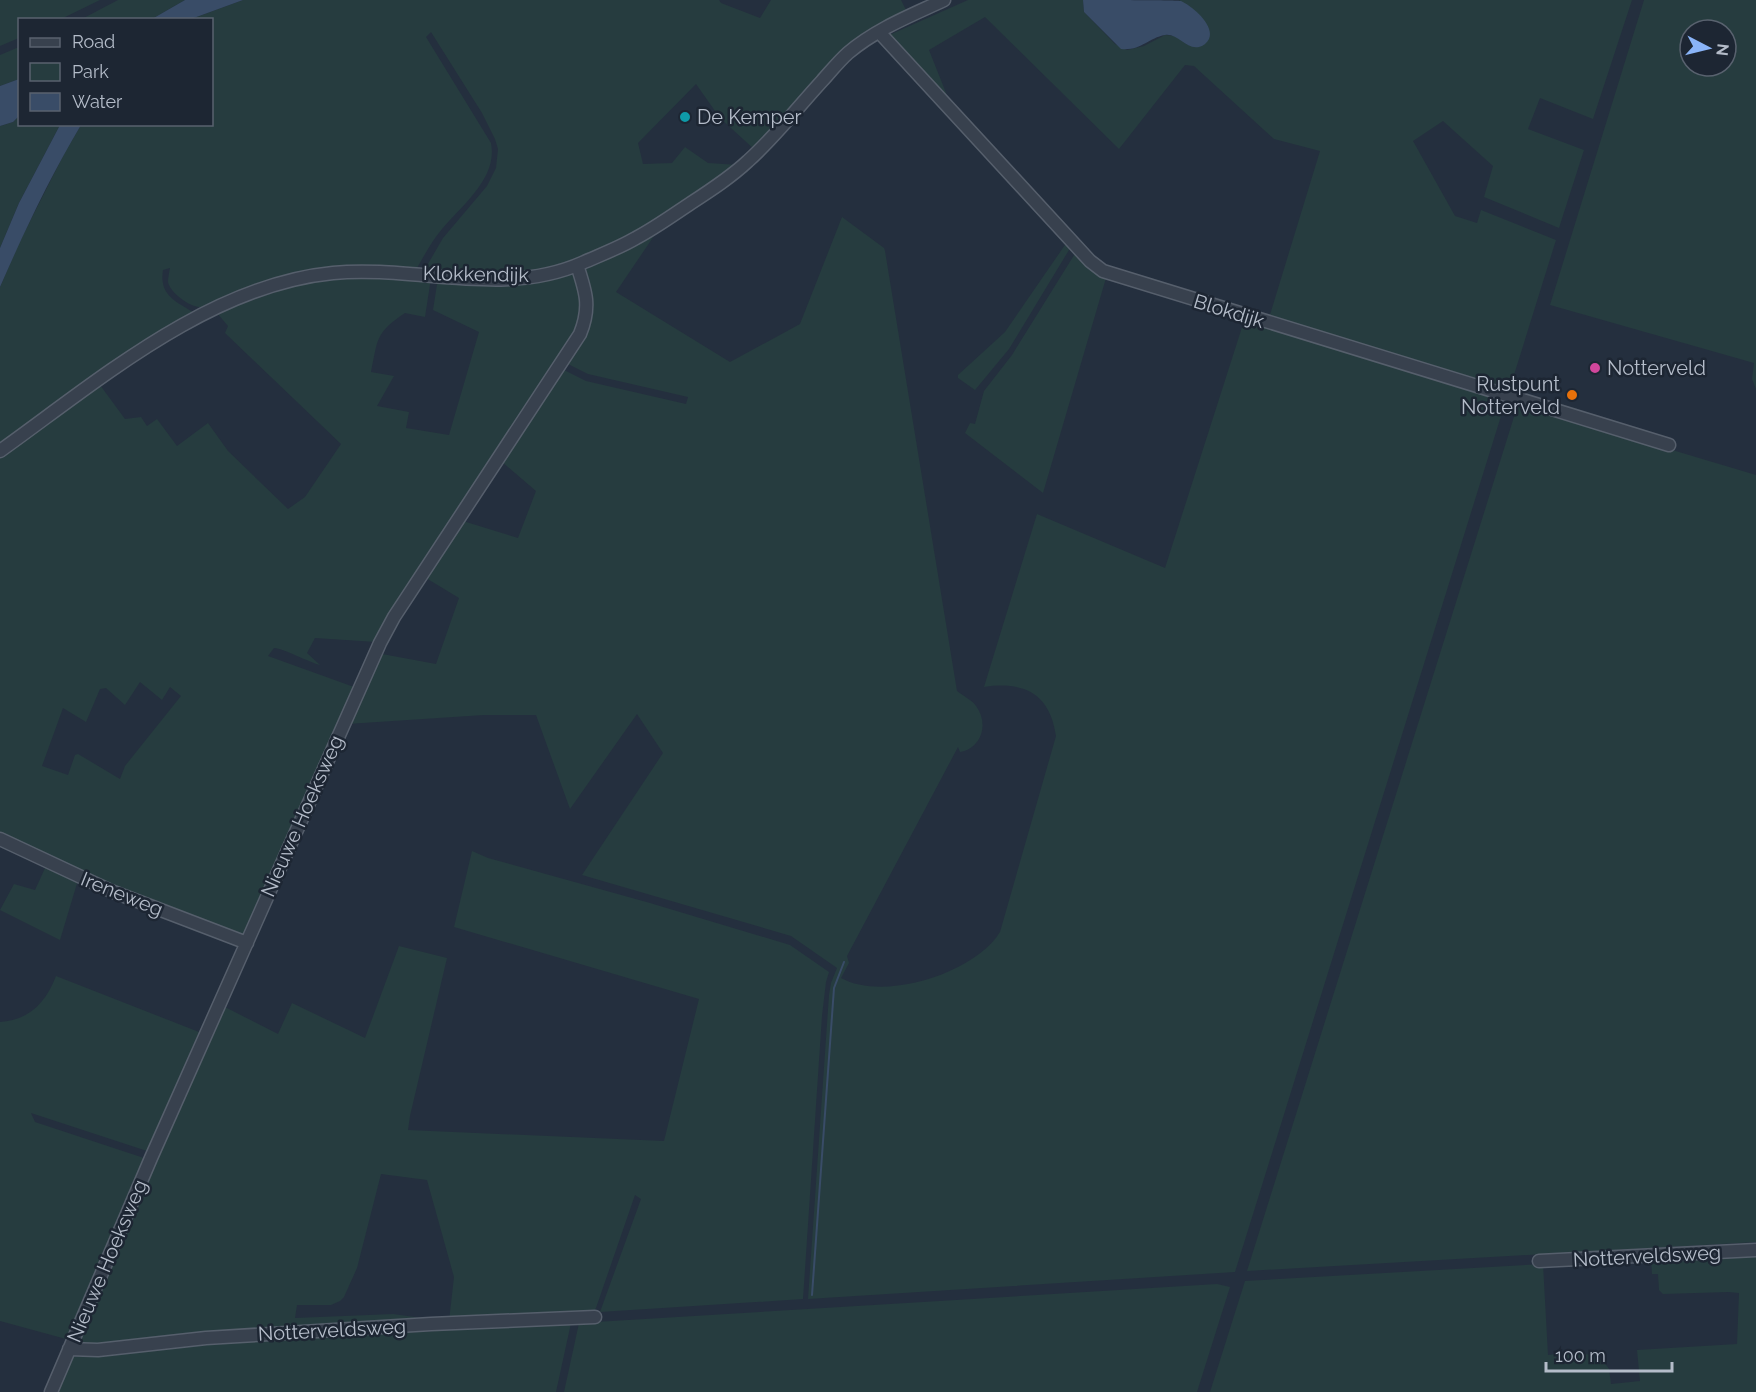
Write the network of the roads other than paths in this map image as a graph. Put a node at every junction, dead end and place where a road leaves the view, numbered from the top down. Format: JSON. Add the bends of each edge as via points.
{"nodes":[{"id":1,"x":944,"y":0,"type":"edge"},
{"id":2,"x":879,"y":32,"type":"junction"},
{"id":3,"x":577,"y":265,"type":"junction"},
{"id":4,"x":1669,"y":445,"type":"dead end"},
{"id":5,"x":0,"y":451,"type":"edge"},
{"id":6,"x":0,"y":839,"type":"edge"},
{"id":7,"x":247,"y":943,"type":"junction"},
{"id":8,"x":1756,"y":1250,"type":"edge"},
{"id":9,"x":1539,"y":1262,"type":"dead end"},
{"id":10,"x":595,"y":1317,"type":"dead end"},
{"id":11,"x":69,"y":1349,"type":"junction"},
{"id":12,"x":51,"y":1392,"type":"edge"}],
"edges":[{"from":1,"to":2,"type":"street","name":"Klokkendijk"},
{"from":2,"to":3,"type":"street","name":"Klokkendijk","via":[[848,53],[749,160],[719,185],[636,238]]},
{"from":2,"to":4,"type":"street","name":"Blokdijk","via":[[1103,271]]},
{"from":3,"to":5,"type":"street","name":"Klokkendijk","via":[[521,278],[466,278],[394,271],[330,273],[244,295],[149,344]]},
{"from":3,"to":7,"type":"street","name":"Nieuwe Hoeksweg","via":[[587,302],[580,334],[385,633]]},
{"from":6,"to":7,"type":"street","name":"Ireneweg","via":[[111,891]]},
{"from":7,"to":11,"type":"street","name":"Nieuwe Hoeksweg"},
{"from":8,"to":9,"type":"street","name":"Notterveldsweg"},
{"from":10,"to":11,"type":"street","name":"Notterveldsweg"},
{"from":11,"to":12,"type":"street","name":"Nieuwe Hoeksweg"}]}
